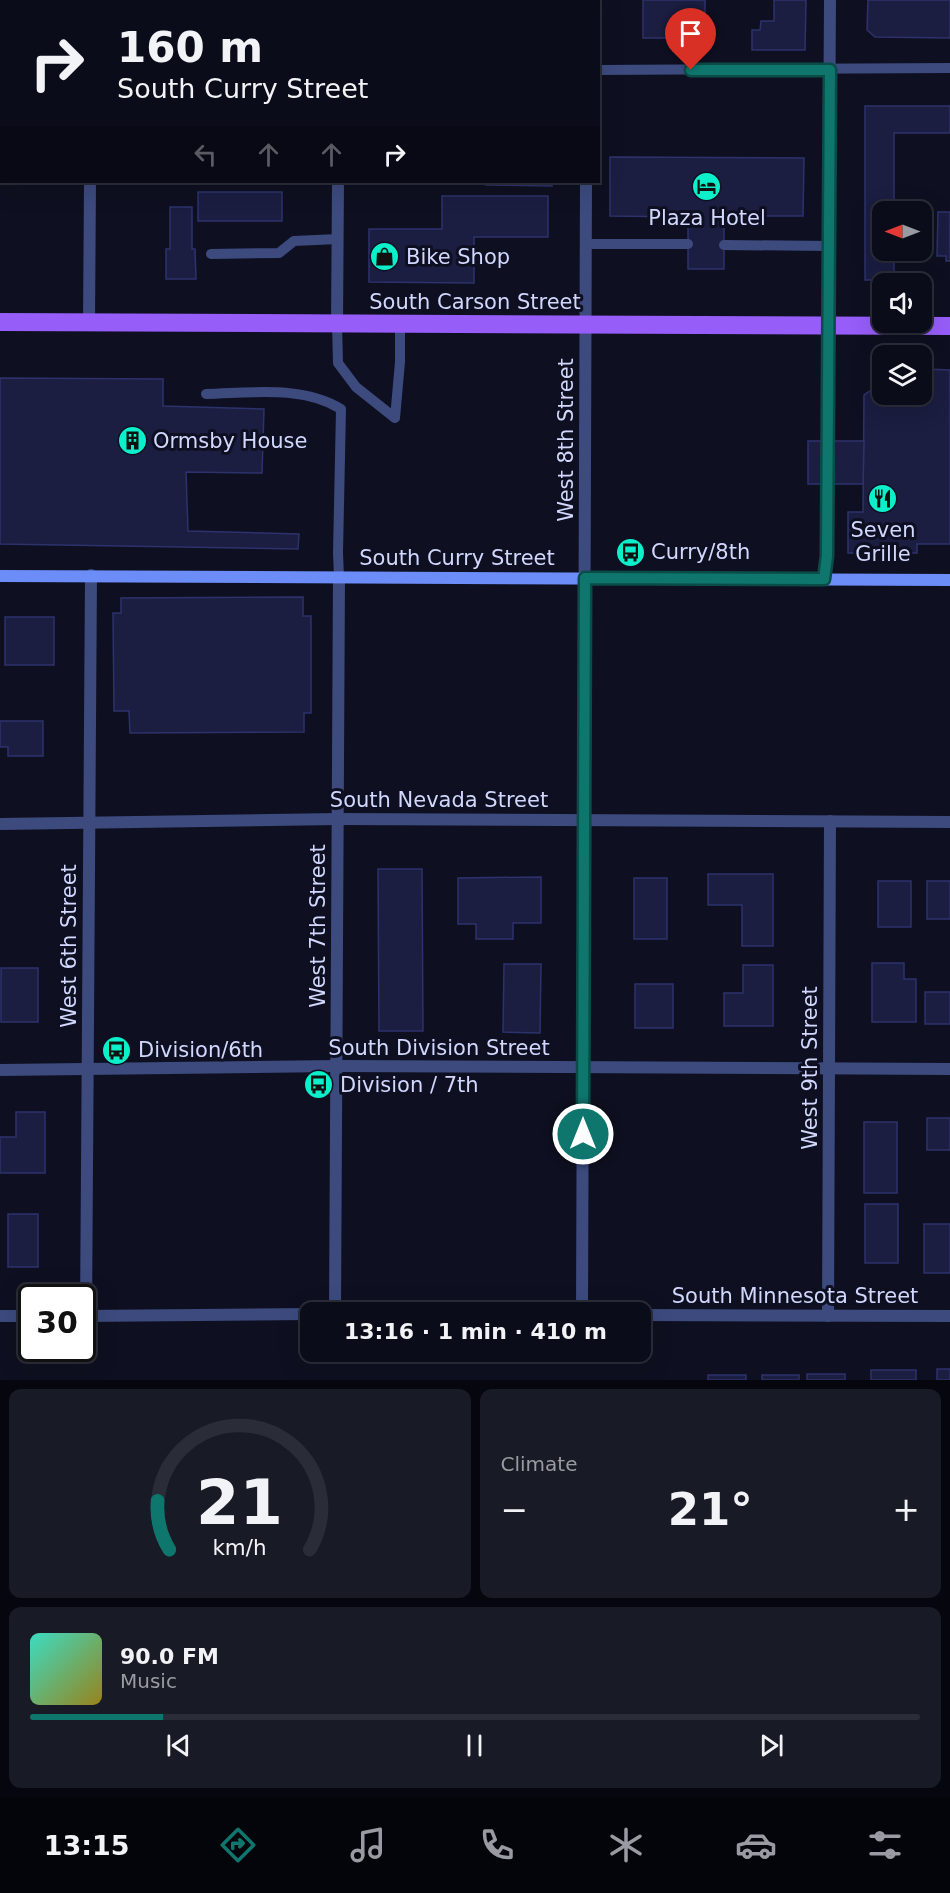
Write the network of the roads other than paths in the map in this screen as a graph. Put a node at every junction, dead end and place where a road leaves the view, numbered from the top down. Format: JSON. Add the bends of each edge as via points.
{"nodes":[{"id":1,"x":830,"y":0,"type":"edge"},
{"id":2,"x":950,"y":68,"type":"edge"},
{"id":3,"x":600,"y":70,"type":"edge"},
{"id":4,"x":830,"y":70,"type":"junction"},
{"id":5,"x":90,"y":183,"type":"edge"},
{"id":6,"x":339,"y":183,"type":"edge"},
{"id":7,"x":586,"y":183,"type":"edge"},
{"id":8,"x":338,"y":239,"type":"junction"},
{"id":9,"x":586,"y":244,"type":"junction"},
{"id":10,"x":688,"y":244,"type":"dead end"},
{"id":11,"x":724,"y":245,"type":"dead end"},
{"id":12,"x":829,"y":246,"type":"junction"},
{"id":13,"x":211,"y":254,"type":"dead end"},
{"id":14,"x":0,"y":322,"type":"edge"},
{"id":15,"x":89,"y":322,"type":"junction"},
{"id":16,"x":337,"y":324,"type":"junction"},
{"id":17,"x":400,"y":324,"type":"junction"},
{"id":18,"x":586,"y":324,"type":"junction"},
{"id":19,"x":828,"y":325,"type":"junction"},
{"id":20,"x":950,"y":326,"type":"edge"},
{"id":21,"x":206,"y":394,"type":"dead end"},
{"id":22,"x":91,"y":575,"type":"junction"},
{"id":23,"x":0,"y":576,"type":"edge"},
{"id":24,"x":339,"y":577,"type":"junction"},
{"id":25,"x":585,"y":578,"type":"junction"},
{"id":26,"x":824,"y":579,"type":"junction"},
{"id":27,"x":950,"y":579,"type":"edge"},
{"id":28,"x":337,"y":819,"type":"junction"},
{"id":29,"x":584,"y":820,"type":"junction"},
{"id":30,"x":830,"y":821,"type":"junction"},
{"id":31,"x":950,"y":822,"type":"edge"},
{"id":32,"x":90,"y":823,"type":"junction"},
{"id":33,"x":0,"y":824,"type":"edge"},
{"id":34,"x":337,"y":1066,"type":"junction"},
{"id":35,"x":583,"y":1068,"type":"junction"},
{"id":36,"x":829,"y":1068,"type":"junction"},
{"id":37,"x":950,"y":1069,"type":"edge"},
{"id":38,"x":0,"y":1070,"type":"edge"},
{"id":39,"x":88,"y":1071,"type":"junction"},
{"id":40,"x":85,"y":1284,"type":"edge"},
{"id":41,"x":335,"y":1302,"type":"edge"},
{"id":42,"x":582,"y":1302,"type":"edge"},
{"id":43,"x":300,"y":1314,"type":"edge"},
{"id":44,"x":651,"y":1315,"type":"edge"},
{"id":45,"x":0,"y":1316,"type":"edge"},
{"id":46,"x":18,"y":1316,"type":"edge"},
{"id":47,"x":96,"y":1316,"type":"edge"},
{"id":48,"x":828,"y":1316,"type":"junction"},
{"id":49,"x":950,"y":1316,"type":"edge"}],
"edges":[{"from":1,"to":4,"type":"street"},
{"from":2,"to":4,"type":"lane"},
{"from":3,"to":4,"type":"lane"},
{"from":4,"to":12,"type":"street"},
{"from":5,"to":15,"type":"street"},
{"from":6,"to":8,"type":"street"},
{"from":7,"to":9,"type":"street","name":"West 8th Street"},
{"from":8,"to":13,"type":"lane","via":[[294,241],[279,253]]},
{"from":8,"to":16,"type":"street"},
{"from":9,"to":10,"type":"lane"},
{"from":9,"to":18,"type":"street","name":"West 8th Street"},
{"from":11,"to":12,"type":"lane"},
{"from":12,"to":19,"type":"street"},
{"from":14,"to":15,"type":"main road","name":"South Carson Street"},
{"from":15,"to":16,"type":"main road","name":"South Carson Street"},
{"from":16,"to":17,"type":"main road","name":"South Carson Street"},
{"from":16,"to":17,"type":"lane","via":[[338,363],[356,387],[395,418]]},
{"from":17,"to":18,"type":"main road","name":"South Carson Street"},
{"from":18,"to":19,"type":"main road","name":"South Carson Street"},
{"from":18,"to":25,"type":"street","name":"West 8th Street"},
{"from":19,"to":20,"type":"main road","name":"South Carson Street"},
{"from":19,"to":26,"type":"lane"},
{"from":21,"to":24,"type":"lane","via":[[291,393],[326,400],[341,409]]},
{"from":22,"to":23,"type":"street","name":"South Curry Street"},
{"from":22,"to":24,"type":"street","name":"South Curry Street"},
{"from":22,"to":32,"type":"street","name":"West 6th Street"},
{"from":24,"to":25,"type":"street","name":"South Curry Street"},
{"from":24,"to":28,"type":"street","name":"West 7th Street"},
{"from":25,"to":26,"type":"street","name":"South Curry Street"},
{"from":25,"to":29,"type":"street","name":"West 8th Street"},
{"from":26,"to":27,"type":"street","name":"South Curry Street"},
{"from":28,"to":29,"type":"street","name":"South Nevada Street"},
{"from":28,"to":32,"type":"street","name":"South Nevada Street"},
{"from":28,"to":34,"type":"street","name":"West 7th Street"},
{"from":29,"to":30,"type":"street","name":"South Nevada Street"},
{"from":29,"to":35,"type":"street","name":"West 8th Street"},
{"from":30,"to":31,"type":"street","name":"South Nevada Street"},
{"from":30,"to":36,"type":"street","name":"West 9th Street"},
{"from":32,"to":33,"type":"street","name":"South Nevada Street"},
{"from":32,"to":39,"type":"street","name":"West 6th Street"},
{"from":34,"to":35,"type":"street","name":"South Division Street"},
{"from":34,"to":39,"type":"street","name":"South Division Street"},
{"from":34,"to":41,"type":"street","name":"West 7th Street"},
{"from":35,"to":36,"type":"street","name":"South Division Street"},
{"from":35,"to":42,"type":"street","name":"West 8th Street"},
{"from":36,"to":37,"type":"street","name":"South Division Street"},
{"from":36,"to":48,"type":"street","name":"West 9th Street"},
{"from":38,"to":39,"type":"street","name":"South Division Street"},
{"from":39,"to":40,"type":"street","name":"West 6th Street"},
{"from":43,"to":47,"type":"street"},
{"from":44,"to":48,"type":"street","name":"South Minnesota Street"},
{"from":45,"to":46,"type":"street"},
{"from":48,"to":49,"type":"street","name":"South Minnesota Street"}]}
